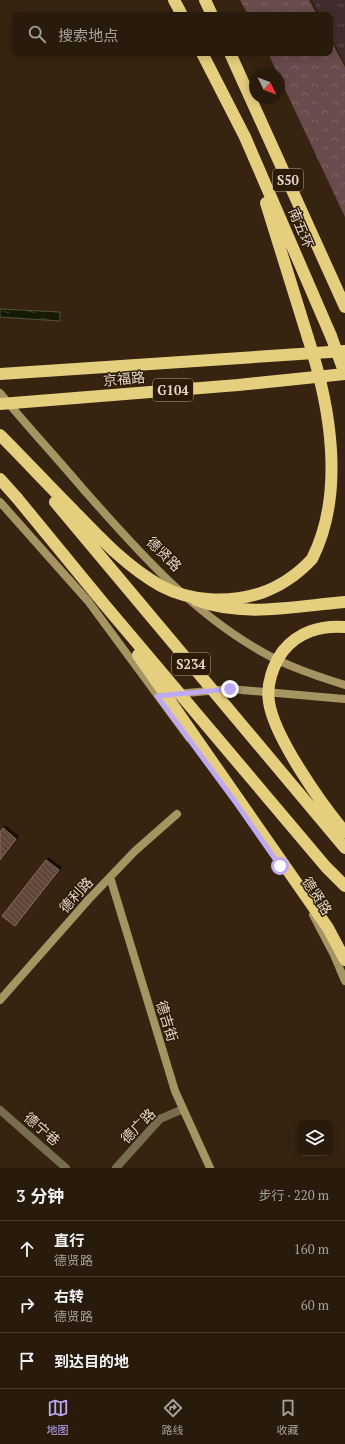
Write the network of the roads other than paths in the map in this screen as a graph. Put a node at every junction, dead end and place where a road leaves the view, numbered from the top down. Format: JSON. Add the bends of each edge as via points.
{"nodes":[{"id":1,"x":174,"y":0,"type":"edge"},
{"id":2,"x":205,"y":0,"type":"edge"},
{"id":3,"x":180,"y":12,"type":"edge"},
{"id":4,"x":211,"y":12,"type":"edge"},
{"id":5,"x":204,"y":56,"type":"edge"},
{"id":6,"x":231,"y":56,"type":"edge"},
{"id":7,"x":245,"y":137,"type":"junction"},
{"id":8,"x":345,"y":307,"type":"edge"},
{"id":9,"x":345,"y":350,"type":"edge"},
{"id":10,"x":0,"y":374,"type":"edge"},
{"id":11,"x":345,"y":374,"type":"edge"},
{"id":12,"x":0,"y":394,"type":"edge"},
{"id":13,"x":4,"y":404,"type":"edge"},
{"id":14,"x":0,"y":436,"type":"edge"},
{"id":15,"x":0,"y":479,"type":"edge"},
{"id":16,"x":0,"y":502,"type":"edge"},
{"id":17,"x":186,"y":596,"type":"junction"},
{"id":18,"x":345,"y":602,"type":"edge"},
{"id":19,"x":104,"y":604,"type":"junction"},
{"id":20,"x":345,"y":627,"type":"edge"},
{"id":21,"x":345,"y":685,"type":"edge"},
{"id":22,"x":157,"y":696,"type":"junction"},
{"id":23,"x":345,"y":699,"type":"edge"},
{"id":24,"x":177,"y":814,"type":"dead end"},
{"id":25,"x":345,"y":832,"type":"edge"},
{"id":26,"x":345,"y":848,"type":"edge"},
{"id":27,"x":110,"y":877,"type":"junction"},
{"id":28,"x":345,"y":886,"type":"edge"},
{"id":29,"x":345,"y":960,"type":"edge"},
{"id":30,"x":345,"y":981,"type":"edge"},
{"id":31,"x":0,"y":1000,"type":"edge"},
{"id":32,"x":183,"y":1109,"type":"junction"},
{"id":33,"x":0,"y":1110,"type":"edge"},
{"id":34,"x":66,"y":1168,"type":"edge"},
{"id":35,"x":116,"y":1168,"type":"edge"},
{"id":36,"x":210,"y":1168,"type":"edge"}],
"edges":[{"from":1,"to":3,"type":"highway"},
{"from":2,"to":4,"type":"highway"},
{"from":5,"to":7,"type":"highway","name":"南五环","number":"S50"},
{"from":6,"to":8,"type":"highway","name":"南五环","number":"S50"},
{"from":7,"to":11,"type":"highway","name":"南五环","number":"S50","bridge":true,"via":[[332,336]]},
{"from":7,"to":17,"type":"highway","bridge":true,"via":[[337,425],[343,480],[340,500],[328,536],[307,564],[291,578],[271,590],[251,596],[231,599]]},
{"from":9,"to":10,"type":"highway","name":"京福路","number":"G104"},
{"from":11,"to":13,"type":"highway","name":"京福路","number":"G104"},
{"from":12,"to":13,"type":"street","name":"德贤路"},
{"from":13,"to":21,"type":"street","name":"德贤路","via":[[157,569],[204,613],[264,653],[305,672]]},
{"from":14,"to":17,"type":"highway","bridge":true,"via":[[115,553],[161,586]]},
{"from":14,"to":26,"type":"highway","number":"S234","bridge":true},
{"from":15,"to":19,"type":"highway","name":"德贤路","number":"S234","bridge":true},
{"from":16,"to":22,"type":"street","name":"德贤路","via":[[88,602]]},
{"from":17,"to":18,"type":"highway","bridge":true,"via":[[209,605],[251,610]]},
{"from":19,"to":28,"type":"highway","name":"德贤路","number":"S234","bridge":true,"via":[[326,867]]},
{"from":19,"to":29,"type":"highway","bridge":true,"via":[[187,728],[328,928]]},
{"from":20,"to":25,"type":"highway","bridge":true,"via":[[330,626],[315,630],[299,636],[288,644],[273,668],[268,701],[272,718],[295,760]]},
{"from":22,"to":23,"type":"street","via":[[230,689]]},
{"from":22,"to":30,"type":"street","name":"德贤路","via":[[236,803],[315,918]]},
{"from":24,"to":27,"type":"street","name":"德利路"},
{"from":27,"to":31,"type":"street","name":"德利路"},
{"from":27,"to":32,"type":"street","name":"德吉街","via":[[175,1091]]},
{"from":32,"to":35,"type":"street","name":"德广路","via":[[160,1118]]},
{"from":32,"to":36,"type":"street","name":"德吉街"},
{"from":33,"to":34,"type":"street","name":"德宁巷"}]}
